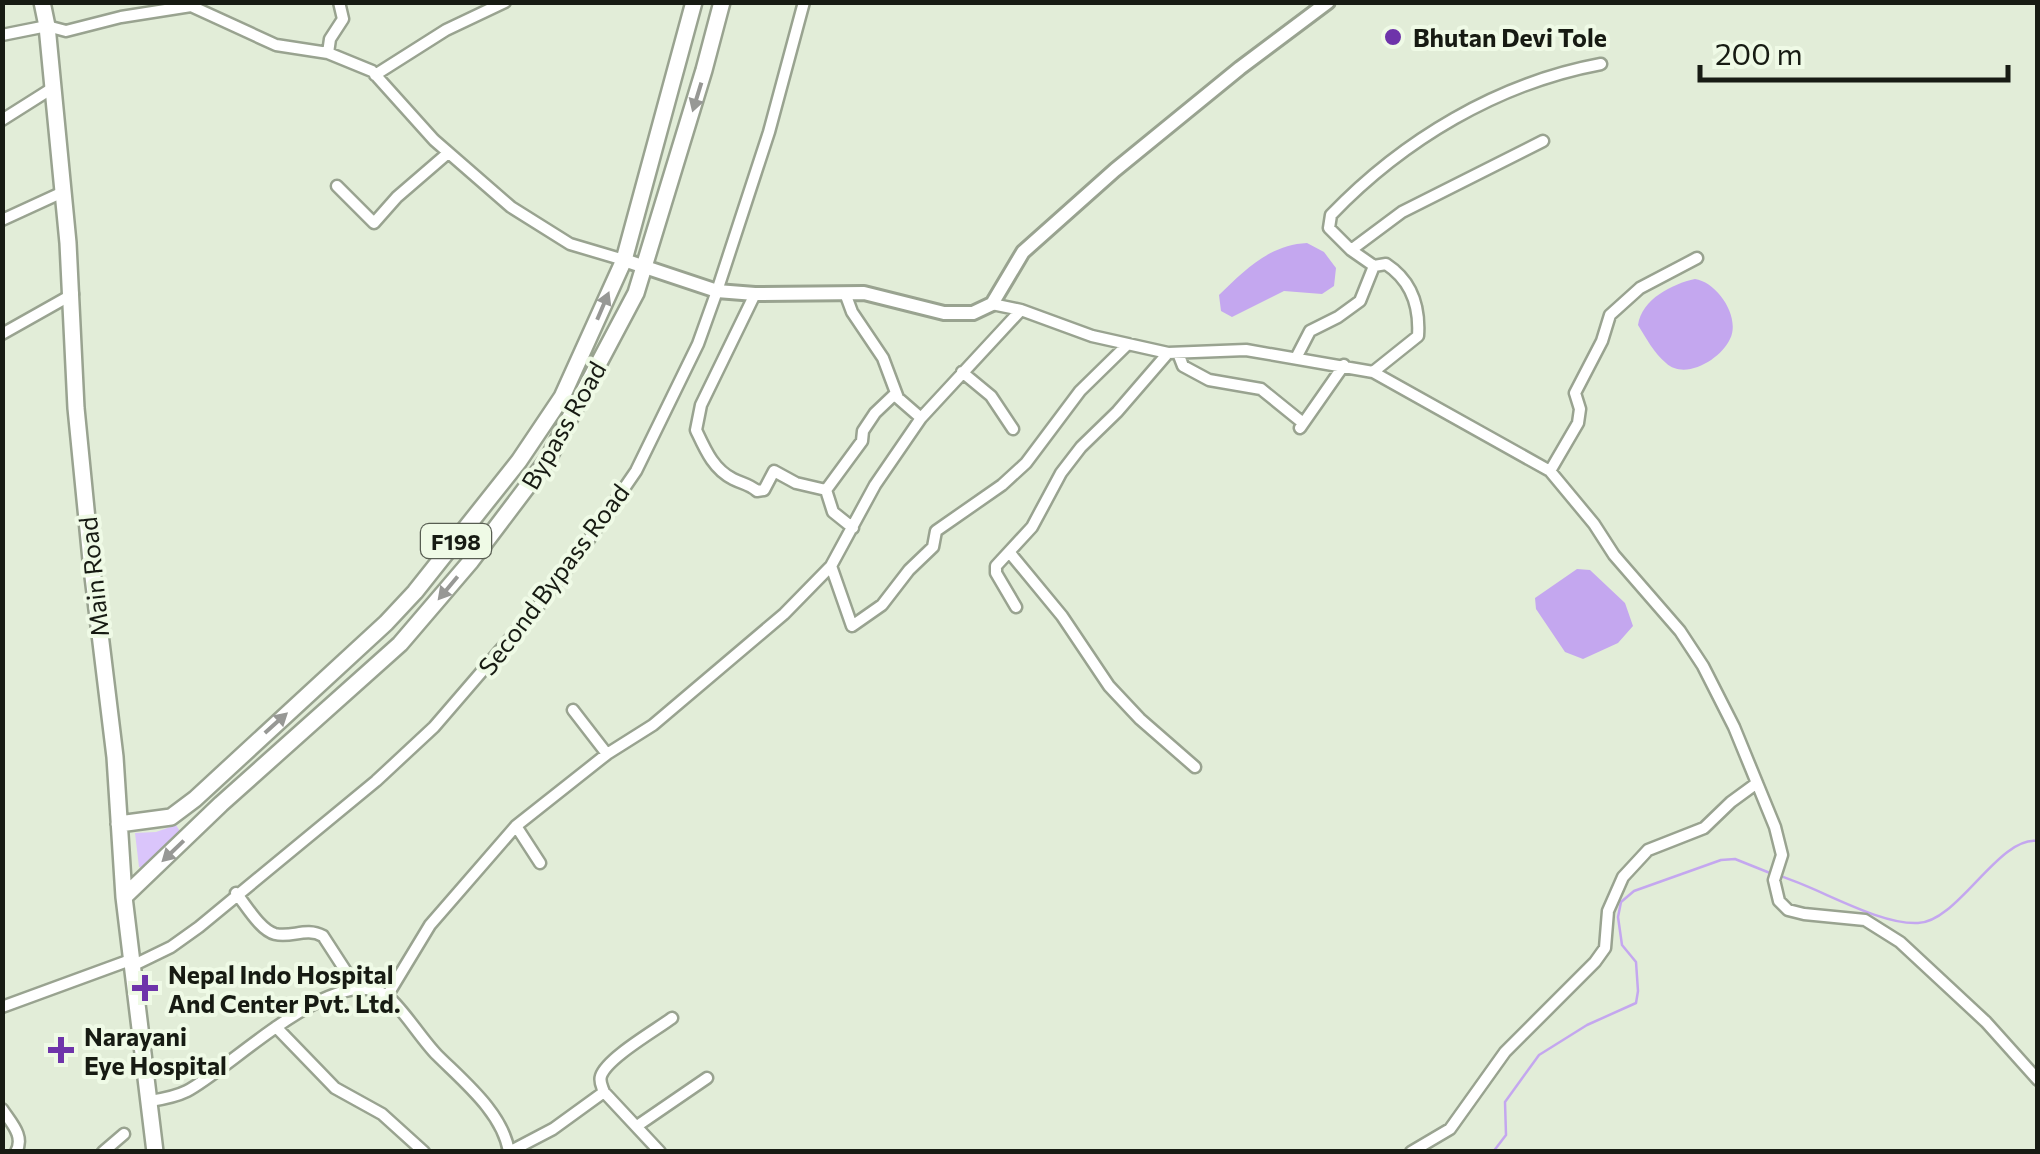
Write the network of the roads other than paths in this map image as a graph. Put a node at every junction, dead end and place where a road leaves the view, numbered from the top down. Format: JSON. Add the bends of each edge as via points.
{"nodes":[{"id":1,"x":42,"y":2,"type":"edge"},
{"id":2,"x":339,"y":2,"type":"edge"},
{"id":3,"x":505,"y":2,"type":"edge"},
{"id":4,"x":694,"y":2,"type":"edge"},
{"id":5,"x":722,"y":2,"type":"edge"},
{"id":6,"x":804,"y":2,"type":"edge"},
{"id":7,"x":1328,"y":2,"type":"edge"},
{"id":8,"x":47,"y":26,"type":"junction"},
{"id":9,"x":2,"y":35,"type":"edge"},
{"id":10,"x":328,"y":53,"type":"junction"},
{"id":11,"x":1601,"y":64,"type":"dead end"},
{"id":12,"x":375,"y":75,"type":"junction"},
{"id":13,"x":51,"y":88,"type":"junction"},
{"id":14,"x":2,"y":120,"type":"edge"},
{"id":15,"x":1543,"y":142,"type":"dead end"},
{"id":16,"x":448,"y":153,"type":"junction"},
{"id":17,"x":337,"y":186,"type":"dead end"},
{"id":18,"x":63,"y":192,"type":"junction"},
{"id":19,"x":2,"y":220,"type":"edge"},
{"id":20,"x":1351,"y":250,"type":"junction"},
{"id":21,"x":1696,"y":258,"type":"dead end"},
{"id":22,"x":624,"y":260,"type":"junction"},
{"id":23,"x":1374,"y":266,"type":"junction"},
{"id":24,"x":644,"y":268,"type":"junction"},
{"id":25,"x":716,"y":291,"type":"junction"},
{"id":26,"x":845,"y":293,"type":"junction"},
{"id":27,"x":72,"y":294,"type":"junction"},
{"id":28,"x":755,"y":294,"type":"junction"},
{"id":29,"x":992,"y":304,"type":"junction"},
{"id":30,"x":1021,"y":310,"type":"junction"},
{"id":31,"x":2,"y":334,"type":"edge"},
{"id":32,"x":1128,"y":344,"type":"junction"},
{"id":33,"x":1173,"y":353,"type":"junction"},
{"id":34,"x":1296,"y":358,"type":"junction"},
{"id":35,"x":1344,"y":365,"type":"junction"},
{"id":36,"x":962,"y":372,"type":"junction"},
{"id":37,"x":1373,"y":372,"type":"junction"},
{"id":38,"x":896,"y":393,"type":"junction"},
{"id":39,"x":922,"y":418,"type":"junction"},
{"id":40,"x":1013,"y":430,"type":"dead end"},
{"id":41,"x":1550,"y":471,"type":"junction"},
{"id":42,"x":826,"y":490,"type":"junction"},
{"id":43,"x":853,"y":528,"type":"junction"},
{"id":44,"x":452,"y":546,"type":"junction"},
{"id":45,"x":1010,"y":553,"type":"junction"},
{"id":46,"x":471,"y":561,"type":"junction"},
{"id":47,"x":831,"y":566,"type":"junction"},
{"id":48,"x":1016,"y":607,"type":"dead end"},
{"id":49,"x":572,"y":710,"type":"dead end"},
{"id":50,"x":607,"y":754,"type":"junction"},
{"id":51,"x":1196,"y":767,"type":"dead end"},
{"id":52,"x":1757,"y":784,"type":"junction"},
{"id":53,"x":204,"y":788,"type":"junction"},
{"id":54,"x":221,"y":804,"type":"junction"},
{"id":55,"x":119,"y":824,"type":"junction"},
{"id":56,"x":516,"y":826,"type":"junction"},
{"id":57,"x":540,"y":863,"type":"dead end"},
{"id":58,"x":236,"y":894,"type":"junction"},
{"id":59,"x":124,"y":897,"type":"junction"},
{"id":60,"x":133,"y":962,"type":"junction"},
{"id":61,"x":358,"y":990,"type":"junction"},
{"id":62,"x":387,"y":996,"type":"junction"},
{"id":63,"x":2,"y":1007,"type":"edge"},
{"id":64,"x":672,"y":1018,"type":"dead end"},
{"id":65,"x":276,"y":1027,"type":"junction"},
{"id":66,"x":708,"y":1078,"type":"dead end"},
{"id":67,"x":2038,"y":1080,"type":"edge"},
{"id":68,"x":604,"y":1092,"type":"junction"},
{"id":69,"x":150,"y":1101,"type":"junction"},
{"id":70,"x":2,"y":1109,"type":"edge"},
{"id":71,"x":638,"y":1126,"type":"junction"},
{"id":72,"x":124,"y":1134,"type":"dead end"},
{"id":73,"x":16,"y":1152,"type":"edge"},
{"id":74,"x":102,"y":1152,"type":"edge"},
{"id":75,"x":155,"y":1152,"type":"edge"},
{"id":76,"x":424,"y":1152,"type":"edge"},
{"id":77,"x":660,"y":1152,"type":"edge"},
{"id":78,"x":1411,"y":1152,"type":"edge"}],
"edges":[{"from":1,"to":8,"type":"main road","name":"Main Road"},
{"from":2,"to":10,"type":"street","via":[[343,19]]},
{"from":3,"to":12,"type":"street"},
{"from":4,"to":22,"type":"main road","name":"Bypass Road","number":"F198"},
{"from":5,"to":24,"type":"main road","name":"Bypass Road","number":"F198","one_way":true},
{"from":6,"to":25,"type":"street","name":"Second Bypass Road"},
{"from":7,"to":29,"type":"street","via":[[1057,221],[1023,252]]},
{"from":8,"to":9,"type":"street"},
{"from":8,"to":10,"type":"street","via":[[66,32],[191,6],[266,42]]},
{"from":8,"to":13,"type":"main road","name":"Main Road"},
{"from":10,"to":12,"type":"street"},
{"from":11,"to":20,"type":"street","via":[[1564,71],[1438,126],[1388,161],[1330,215],[1329,228]]},
{"from":12,"to":16,"type":"street"},
{"from":13,"to":14,"type":"street"},
{"from":13,"to":18,"type":"main road","name":"Main Road"},
{"from":15,"to":20,"type":"street","via":[[1402,212]]},
{"from":16,"to":17,"type":"street","via":[[374,223]]},
{"from":16,"to":22,"type":"street","via":[[512,207],[570,244]]},
{"from":18,"to":19,"type":"street"},
{"from":18,"to":27,"type":"main road","name":"Main Road"},
{"from":20,"to":23,"type":"street"},
{"from":21,"to":41,"type":"street","via":[[1640,288],[1610,316],[1575,393],[1578,423]]},
{"from":22,"to":24,"type":"street"},
{"from":44,"to":22,"type":"main road","name":"Bypass Road","number":"F198","one_way":true,"via":[[562,397]]},
{"from":23,"to":34,"type":"street","via":[[1360,301],[1310,331]]},
{"from":23,"to":37,"type":"street","via":[[1386,264],[1411,287],[1420,316],[1418,336]]},
{"from":24,"to":25,"type":"street"},
{"from":24,"to":46,"type":"main road","name":"Bypass Road","number":"F198","via":[[548,459]]},
{"from":25,"to":28,"type":"street"},
{"from":25,"to":58,"type":"street","name":"Second Bypass Road","via":[[698,344],[636,470],[540,604],[434,728]]},
{"from":26,"to":28,"type":"street"},
{"from":26,"to":29,"type":"street","via":[[944,313],[973,313]]},
{"from":26,"to":38,"type":"street"},
{"from":27,"to":31,"type":"street"},
{"from":27,"to":55,"type":"main road","name":"Main Road","via":[[76,408]]},
{"from":28,"to":42,"type":"street","via":[[696,430],[715,465],[757,491],[774,472]]},
{"from":29,"to":30,"type":"street"},
{"from":30,"to":32,"type":"street"},
{"from":30,"to":36,"type":"street"},
{"from":32,"to":33,"type":"street"},
{"from":32,"to":47,"type":"street","via":[[1080,392],[1026,463],[936,531],[933,547],[882,606],[852,626]]},
{"from":33,"to":34,"type":"street","via":[[1246,350]]},
{"from":33,"to":35,"type":"street","via":[[1209,380],[1261,389],[1301,426]]},
{"from":33,"to":45,"type":"street","via":[[1081,446]]},
{"from":34,"to":35,"type":"street"},
{"from":35,"to":37,"type":"street"},
{"from":36,"to":39,"type":"street"},
{"from":36,"to":40,"type":"street","via":[[991,396]]},
{"from":37,"to":41,"type":"street"},
{"from":38,"to":39,"type":"street"},
{"from":38,"to":42,"type":"street"},
{"from":39,"to":43,"type":"street"},
{"from":41,"to":52,"type":"street","via":[[1704,666]]},
{"from":42,"to":43,"type":"street","via":[[833,512]]},
{"from":43,"to":47,"type":"street"},
{"from":44,"to":46,"type":"main road"},
{"from":53,"to":44,"type":"main road","name":"Bypass Road","number":"F198","one_way":true,"via":[[386,624]]},
{"from":45,"to":48,"type":"street","via":[[996,573]]},
{"from":45,"to":51,"type":"street","via":[[1108,686]]},
{"from":46,"to":54,"type":"main road","name":"Bypass Road","number":"F198","one_way":true,"via":[[400,644]]},
{"from":47,"to":50,"type":"street","via":[[666,714]]},
{"from":49,"to":50,"type":"street"},
{"from":50,"to":56,"type":"street"},
{"from":52,"to":67,"type":"street","via":[[1782,855],[1774,880],[1788,910],[1865,920],[1900,942]]},
{"from":52,"to":78,"type":"street","via":[[1704,828],[1648,850],[1624,877],[1595,962],[1506,1052],[1450,1129]]},
{"from":53,"to":54,"type":"main road"},
{"from":53,"to":55,"type":"main road","number":"F198","via":[[170,817]]},
{"from":54,"to":59,"type":"main road","number":"F198","one_way":true},
{"from":55,"to":59,"type":"main road","name":"Main Road"},
{"from":56,"to":57,"type":"street"},
{"from":56,"to":62,"type":"street","via":[[430,925]]},
{"from":58,"to":60,"type":"street","name":"Second Bypass Road","via":[[171,947]]},
{"from":58,"to":61,"type":"street","via":[[267,930],[322,936]]},
{"from":59,"to":60,"type":"main road","name":"Main Road"},
{"from":60,"to":63,"type":"street","name":"Second Bypass Road"},
{"from":60,"to":69,"type":"main road","name":"Main Road"},
{"from":61,"to":62,"type":"street"},
{"from":61,"to":65,"type":"street","via":[[313,1004]]},
{"from":62,"to":68,"type":"street","via":[[481,1100],[509,1152]]},
{"from":64,"to":68,"type":"street","via":[[602,1074]]},
{"from":65,"to":69,"type":"street","via":[[188,1091]]},
{"from":65,"to":76,"type":"street","via":[[335,1088],[382,1114]]},
{"from":66,"to":71,"type":"street"},
{"from":68,"to":71,"type":"street"},
{"from":69,"to":75,"type":"main road","name":"Main Road"},
{"from":70,"to":73,"type":"street","via":[[19,1135]]},
{"from":71,"to":77,"type":"street"},
{"from":72,"to":74,"type":"street"}]}
